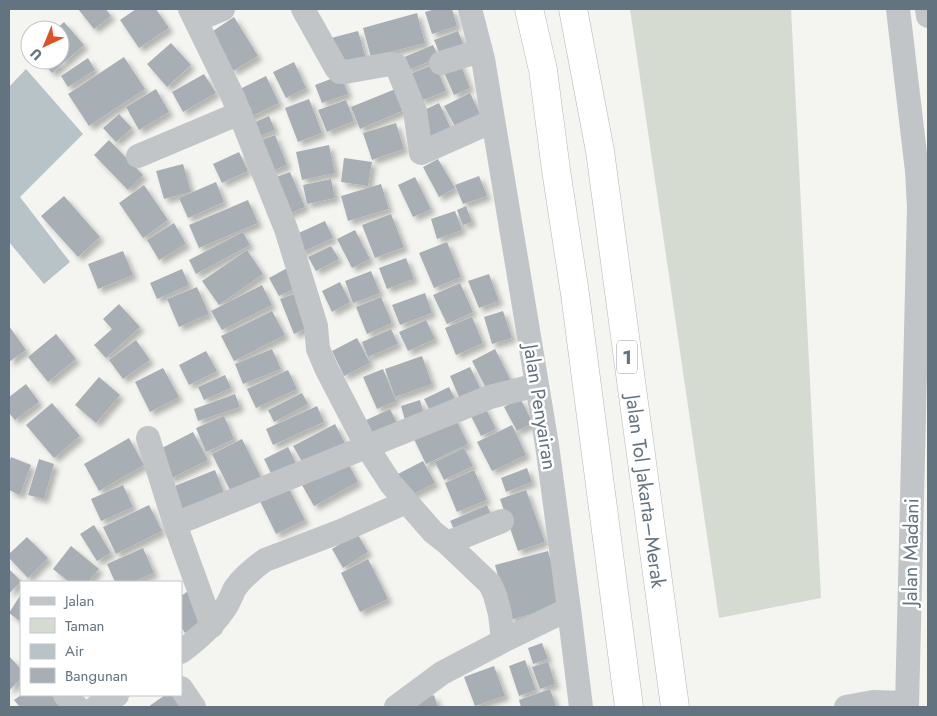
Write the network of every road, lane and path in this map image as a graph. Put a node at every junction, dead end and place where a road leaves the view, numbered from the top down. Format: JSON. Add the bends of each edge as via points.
{"nodes":[{"id":1,"x":223,"y":9,"type":"edge"},
{"id":2,"x":303,"y":9,"type":"edge"},
{"id":3,"x":470,"y":9,"type":"edge"},
{"id":4,"x":528,"y":9,"type":"edge"},
{"id":5,"x":573,"y":9,"type":"edge"},
{"id":6,"x":898,"y":9,"type":"edge"},
{"id":7,"x":927,"y":9,"type":"edge"},
{"id":8,"x":193,"y":15,"type":"edge"},
{"id":9,"x":928,"y":16,"type":"edge"},
{"id":10,"x":480,"y":51,"type":"junction"},
{"id":11,"x":441,"y":63,"type":"dead end"},
{"id":12,"x":240,"y":112,"type":"junction"},
{"id":13,"x":493,"y":121,"type":"junction"},
{"id":14,"x":138,"y":156,"type":"dead end"},
{"id":15,"x":923,"y":170,"type":"edge"},
{"id":16,"x":924,"y":206,"type":"edge"},
{"id":17,"x":537,"y":385,"type":"junction"},
{"id":18,"x":148,"y":438,"type":"dead end"},
{"id":19,"x":367,"y":447,"type":"junction"},
{"id":20,"x":406,"y":502,"type":"junction"},
{"id":21,"x":502,"y":521,"type":"dead end"},
{"id":22,"x":175,"y":524,"type":"junction"},
{"id":23,"x":447,"y":543,"type":"junction"},
{"id":24,"x":569,"y":609,"type":"junction"},
{"id":25,"x":212,"y":626,"type":"junction"},
{"id":26,"x":503,"y":641,"type":"junction"},
{"id":27,"x":182,"y":651,"type":"edge"},
{"id":28,"x":182,"y":689,"type":"edge"},
{"id":29,"x":66,"y":696,"type":"edge"},
{"id":30,"x":115,"y":696,"type":"edge"},
{"id":31,"x":907,"y":705,"type":"edge"},
{"id":32,"x":77,"y":707,"type":"edge"},
{"id":33,"x":96,"y":707,"type":"edge"},
{"id":34,"x":194,"y":707,"type":"edge"},
{"id":35,"x":396,"y":707,"type":"edge"},
{"id":36,"x":580,"y":707,"type":"edge"},
{"id":37,"x":629,"y":707,"type":"edge"},
{"id":38,"x":674,"y":707,"type":"edge"},
{"id":39,"x":846,"y":707,"type":"edge"},
{"id":40,"x":851,"y":707,"type":"edge"}],
"edges":[{"from":1,"to":8,"type":"street"},
{"from":2,"to":13,"type":"street","via":[[340,72],[396,65],[415,111],[412,156]]},
{"from":3,"to":10,"type":"street","name":"Jalan Penyairan"},
{"from":4,"to":37,"type":"highway","via":[[542,70],[576,294]]},
{"from":5,"to":38,"type":"highway","name":"Jalan Tol Jakarta–Merak","number":"1","via":[[600,151]]},
{"from":6,"to":15,"type":"street","name":"Jalan Madani"},
{"from":7,"to":9,"type":"street"},
{"from":8,"to":12,"type":"street"},
{"from":10,"to":11,"type":"street"},
{"from":10,"to":13,"type":"street","name":"Jalan Penyairan"},
{"from":12,"to":14,"type":"street"},
{"from":12,"to":19,"type":"street","via":[[286,229],[316,326],[322,360]]},
{"from":13,"to":17,"type":"street","name":"Jalan Penyairan"},
{"from":15,"to":16,"type":"street","name":"Jalan Madani"},
{"from":16,"to":31,"type":"street","name":"Jalan Madani"},
{"from":17,"to":19,"type":"street","via":[[490,397]]},
{"from":17,"to":24,"type":"street","name":"Jalan Penyairan"},
{"from":18,"to":22,"type":"street"},
{"from":19,"to":20,"type":"street","via":[[390,484]]},
{"from":19,"to":22,"type":"street"},
{"from":20,"to":23,"type":"street"},
{"from":20,"to":25,"type":"street","via":[[256,566],[236,588]]},
{"from":21,"to":23,"type":"street"},
{"from":22,"to":25,"type":"street"},
{"from":23,"to":26,"type":"street","via":[[490,584],[500,614]]},
{"from":24,"to":26,"type":"street"},
{"from":24,"to":36,"type":"street","name":"Jalan Penyairan"},
{"from":25,"to":27,"type":"street"},
{"from":26,"to":35,"type":"street","via":[[442,673]]},
{"from":28,"to":34,"type":"street"},
{"from":29,"to":32,"type":"street"},
{"from":30,"to":33,"type":"street"},
{"from":31,"to":40,"type":"street","via":[[873,702]]},
{"from":39,"to":40,"type":"street"}]}
